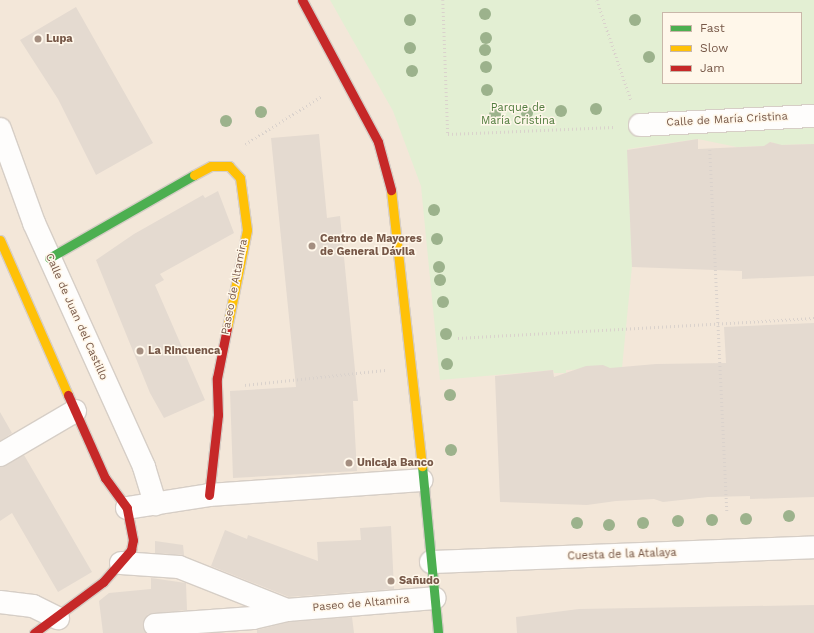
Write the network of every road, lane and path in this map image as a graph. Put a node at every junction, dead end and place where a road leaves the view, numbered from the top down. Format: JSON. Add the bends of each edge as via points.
{"nodes":[{"id":1,"x":302,"y":0,"type":"edge"},
{"id":2,"x":443,"y":0,"type":"edge"},
{"id":3,"x":597,"y":0,"type":"edge"},
{"id":4,"x":347,"y":82,"type":"junction"},
{"id":5,"x":814,"y":116,"type":"edge"},
{"id":6,"x":709,"y":121,"type":"junction"},
{"id":7,"x":640,"y":125,"type":"junction"},
{"id":8,"x":0,"y":129,"type":"edge"},
{"id":9,"x":229,"y":166,"type":"junction"},
{"id":10,"x":0,"y":240,"type":"edge"},
{"id":11,"x":49,"y":258,"type":"junction"},
{"id":12,"x":814,"y":318,"type":"edge"},
{"id":13,"x":718,"y":323,"type":"junction"},
{"id":14,"x":458,"y":338,"type":"dead end"},
{"id":15,"x":412,"y":367,"type":"junction"},
{"id":16,"x":218,"y":388,"type":"junction"},
{"id":17,"x":75,"y":411,"type":"junction"},
{"id":18,"x":0,"y":455,"type":"edge"},
{"id":19,"x":421,"y":480,"type":"junction"},
{"id":20,"x":209,"y":495,"type":"junction"},
{"id":21,"x":155,"y":504,"type":"junction"},
{"id":22,"x":127,"y":508,"type":"junction"},
{"id":23,"x":727,"y":513,"type":"dead end"},
{"id":24,"x":814,"y":547,"type":"edge"},
{"id":25,"x":431,"y":562,"type":"junction"},
{"id":26,"x":121,"y":563,"type":"junction"},
{"id":27,"x":435,"y":598,"type":"junction"},
{"id":28,"x":0,"y":602,"type":"edge"},
{"id":29,"x":287,"y":610,"type":"junction"},
{"id":30,"x":58,"y":618,"type":"junction"},
{"id":31,"x":155,"y":625,"type":"dead end"},
{"id":32,"x":34,"y":633,"type":"edge"},
{"id":33,"x":438,"y":633,"type":"edge"}],
"edges":[{"from":1,"to":4,"type":"street"},
{"from":2,"to":7,"type":"path","via":[[448,134]]},
{"from":3,"to":7,"type":"path"},
{"from":4,"to":9,"type":"path","via":[[247,141]]},
{"from":4,"to":15,"type":"street","via":[[378,142],[391,187],[399,238]]},
{"from":5,"to":6,"type":"street","name":"Calle de María Cristina"},
{"from":6,"to":7,"type":"street","name":"Calle de María Cristina"},
{"from":6,"to":13,"type":"path"},
{"from":8,"to":11,"type":"street","name":"Calle de Juan del Castillo"},
{"from":9,"to":11,"type":"street","via":[[210,166]]},
{"from":9,"to":16,"type":"street","name":"Paseo de Altamira","via":[[240,178],[247,230]]},
{"from":10,"to":17,"type":"street"},
{"from":11,"to":21,"type":"street","name":"Calle de Juan del Castillo","via":[[144,467]]},
{"from":12,"to":13,"type":"path"},
{"from":13,"to":14,"type":"path"},
{"from":13,"to":23,"type":"path"},
{"from":15,"to":16,"type":"path"},
{"from":15,"to":19,"type":"street"},
{"from":16,"to":20,"type":"street","name":"Paseo de Altamira","via":[[218,415]]},
{"from":17,"to":18,"type":"street"},
{"from":17,"to":22,"type":"street","via":[[106,478]]},
{"from":19,"to":20,"type":"street"},
{"from":19,"to":25,"type":"street"},
{"from":20,"to":21,"type":"street"},
{"from":21,"to":22,"type":"street"},
{"from":22,"to":26,"type":"street","via":[[133,540],[131,550]]},
{"from":24,"to":25,"type":"street","name":"Cuesta de la Atalaya"},
{"from":25,"to":27,"type":"street"},
{"from":26,"to":29,"type":"street","name":"Paseo de Altamira","via":[[179,567]]},
{"from":26,"to":30,"type":"street"},
{"from":27,"to":29,"type":"street","name":"Paseo de Altamira"},
{"from":27,"to":33,"type":"street"},
{"from":28,"to":30,"type":"street","via":[[33,606]]},
{"from":29,"to":31,"type":"street","name":"Paseo de Altamira","via":[[253,618]]},
{"from":30,"to":32,"type":"street"}]}
